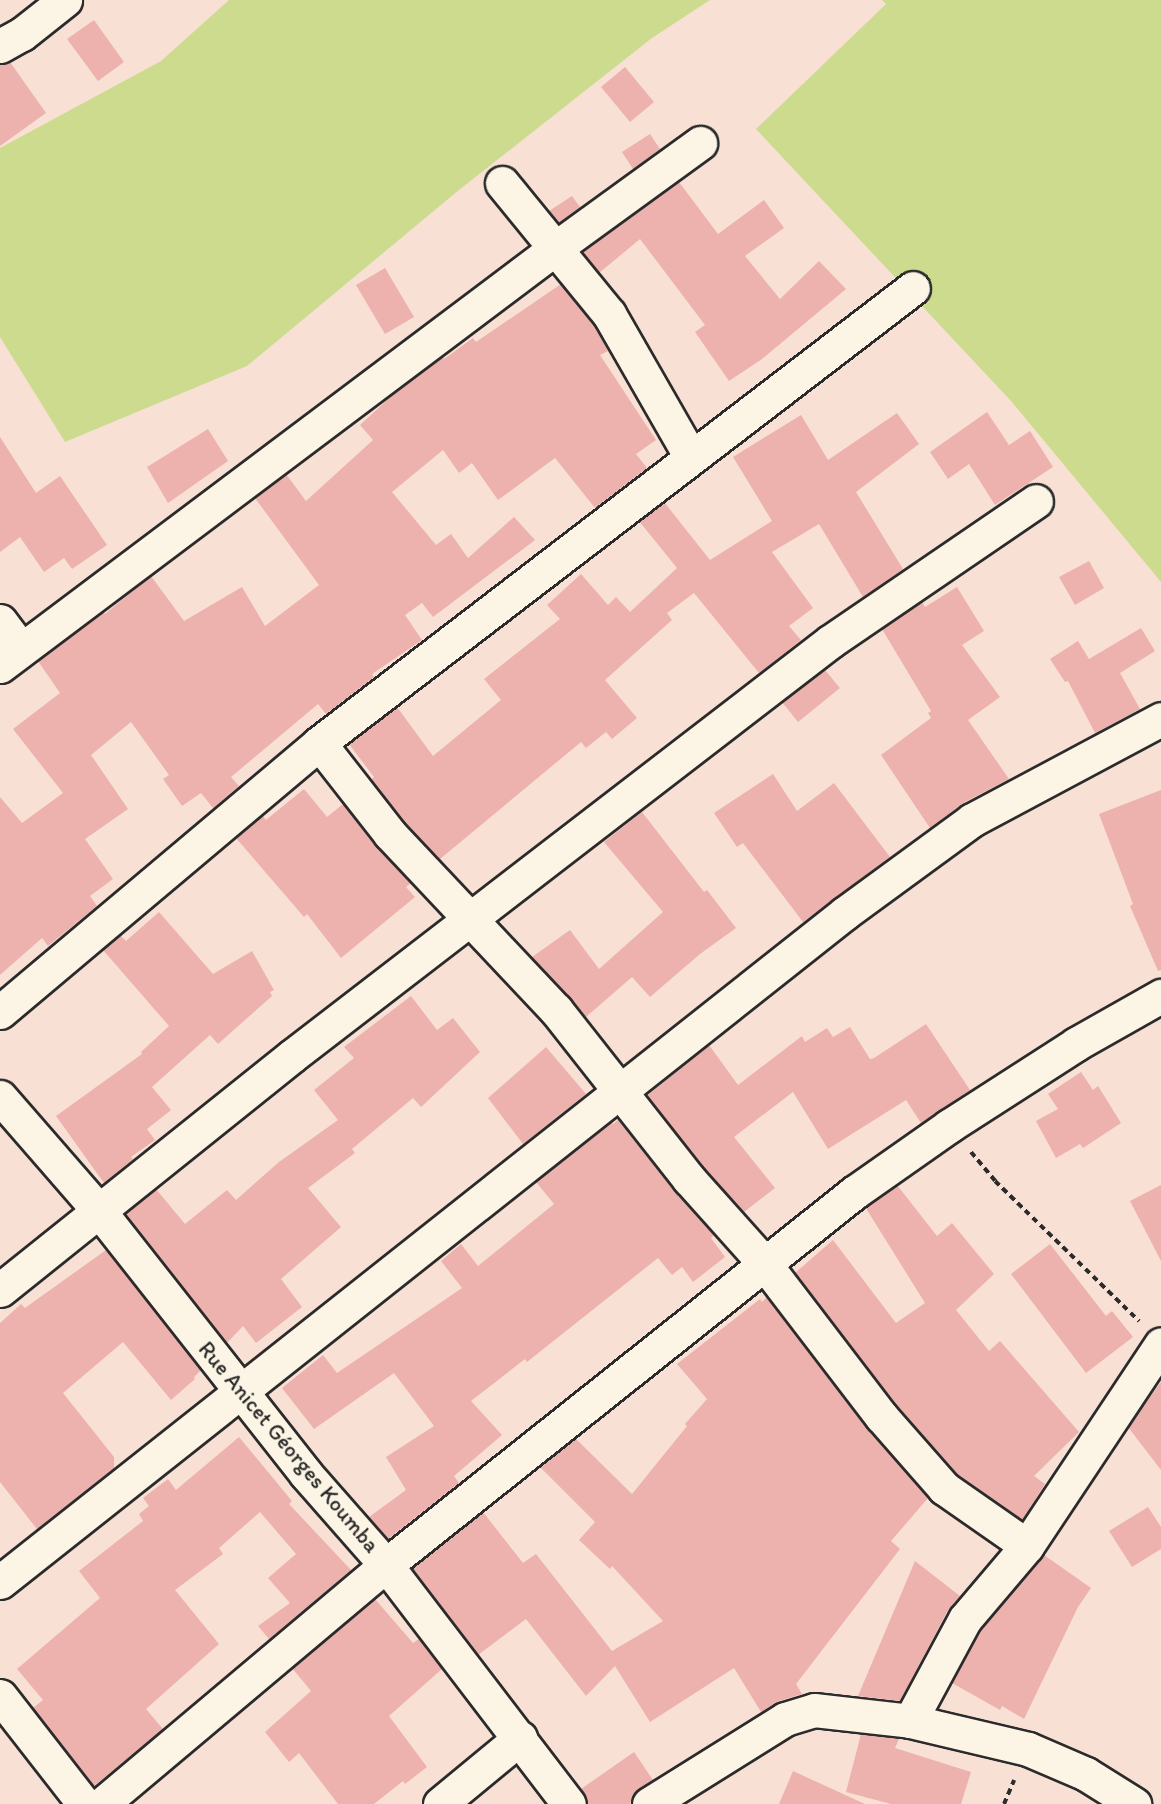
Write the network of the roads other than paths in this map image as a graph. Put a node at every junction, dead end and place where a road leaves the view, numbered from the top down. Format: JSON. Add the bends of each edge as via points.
{"nodes":[{"id":1,"x":65,"y":0,"type":"edge"},
{"id":2,"x":0,"y":46,"type":"edge"},
{"id":3,"x":700,"y":143,"type":"dead end"},
{"id":4,"x":502,"y":183,"type":"dead end"},
{"id":5,"x":556,"y":247,"type":"junction"},
{"id":6,"x":913,"y":288,"type":"dead end"},
{"id":7,"x":691,"y":457,"type":"junction"},
{"id":8,"x":1036,"y":501,"type":"dead end"},
{"id":9,"x":0,"y":621,"type":"edge"},
{"id":10,"x":10,"y":657,"type":"edge"},
{"id":11,"x":1161,"y":719,"type":"edge"},
{"id":12,"x":318,"y":743,"type":"junction"},
{"id":13,"x":471,"y":918,"type":"junction"},
{"id":14,"x":1161,"y":996,"type":"edge"},
{"id":15,"x":0,"y":1012,"type":"edge"},
{"id":16,"x":618,"y":1090,"type":"junction"},
{"id":17,"x":0,"y":1097,"type":"edge"},
{"id":18,"x":100,"y":1212,"type":"junction"},
{"id":19,"x":764,"y":1263,"type":"junction"},
{"id":20,"x":0,"y":1290,"type":"edge"},
{"id":21,"x":1153,"y":1335,"type":"edge"},
{"id":22,"x":240,"y":1391,"type":"junction"},
{"id":23,"x":1027,"y":1546,"type":"junction"},
{"id":24,"x":386,"y":1565,"type":"junction"},
{"id":25,"x":0,"y":1582,"type":"edge"},
{"id":26,"x":0,"y":1696,"type":"edge"},
{"id":27,"x":910,"y":1722,"type":"junction"},
{"id":28,"x":520,"y":1738,"type":"junction"},
{"id":29,"x":84,"y":1804,"type":"edge"},
{"id":30,"x":102,"y":1804,"type":"edge"},
{"id":31,"x":440,"y":1804,"type":"edge"},
{"id":32,"x":569,"y":1804,"type":"edge"},
{"id":33,"x":649,"y":1804,"type":"edge"},
{"id":34,"x":1134,"y":1804,"type":"edge"}],
"edges":[{"from":1,"to":2,"type":"street"},
{"from":3,"to":5,"type":"street"},
{"from":4,"to":5,"type":"street"},
{"from":5,"to":7,"type":"street","via":[[609,314]]},
{"from":5,"to":10,"type":"street"},
{"from":6,"to":7,"type":"street"},
{"from":7,"to":12,"type":"street"},
{"from":8,"to":13,"type":"street","via":[[831,641]]},
{"from":9,"to":10,"type":"street"},
{"from":11,"to":16,"type":"street","via":[[972,820],[845,913]]},
{"from":12,"to":13,"type":"street","via":[[390,834]]},
{"from":12,"to":15,"type":"street"},
{"from":13,"to":16,"type":"street","via":[[556,1010]]},
{"from":13,"to":18,"type":"street","via":[[292,1056]]},
{"from":14,"to":19,"type":"street","via":[[1076,1044],[949,1126]]},
{"from":16,"to":19,"type":"street","via":[[689,1179]]},
{"from":16,"to":22,"type":"street"},
{"from":17,"to":18,"type":"street","name":"Rue Anicet Géorges Koumba"},
{"from":18,"to":20,"type":"street"},
{"from":18,"to":22,"type":"street","name":"Rue Anicet Géorges Koumba"},
{"from":19,"to":23,"type":"street","via":[[881,1416],[944,1488]]},
{"from":19,"to":24,"type":"street"},
{"from":21,"to":23,"type":"street"},
{"from":22,"to":24,"type":"street","name":"Rue Anicet Géorges Koumba"},
{"from":22,"to":25,"type":"street"},
{"from":23,"to":27,"type":"street","via":[[965,1619]]},
{"from":24,"to":28,"type":"street","name":"Rue Anicet Géorges Koumba"},
{"from":24,"to":30,"type":"street"},
{"from":26,"to":29,"type":"street"},
{"from":27,"to":33,"type":"street","via":[[814,1710],[785,1719]]},
{"from":27,"to":34,"type":"street","via":[[1028,1749],[1086,1774]]},
{"from":28,"to":31,"type":"street"},
{"from":28,"to":32,"type":"street","name":"Rue Anicet Géorges Koumba"}]}
